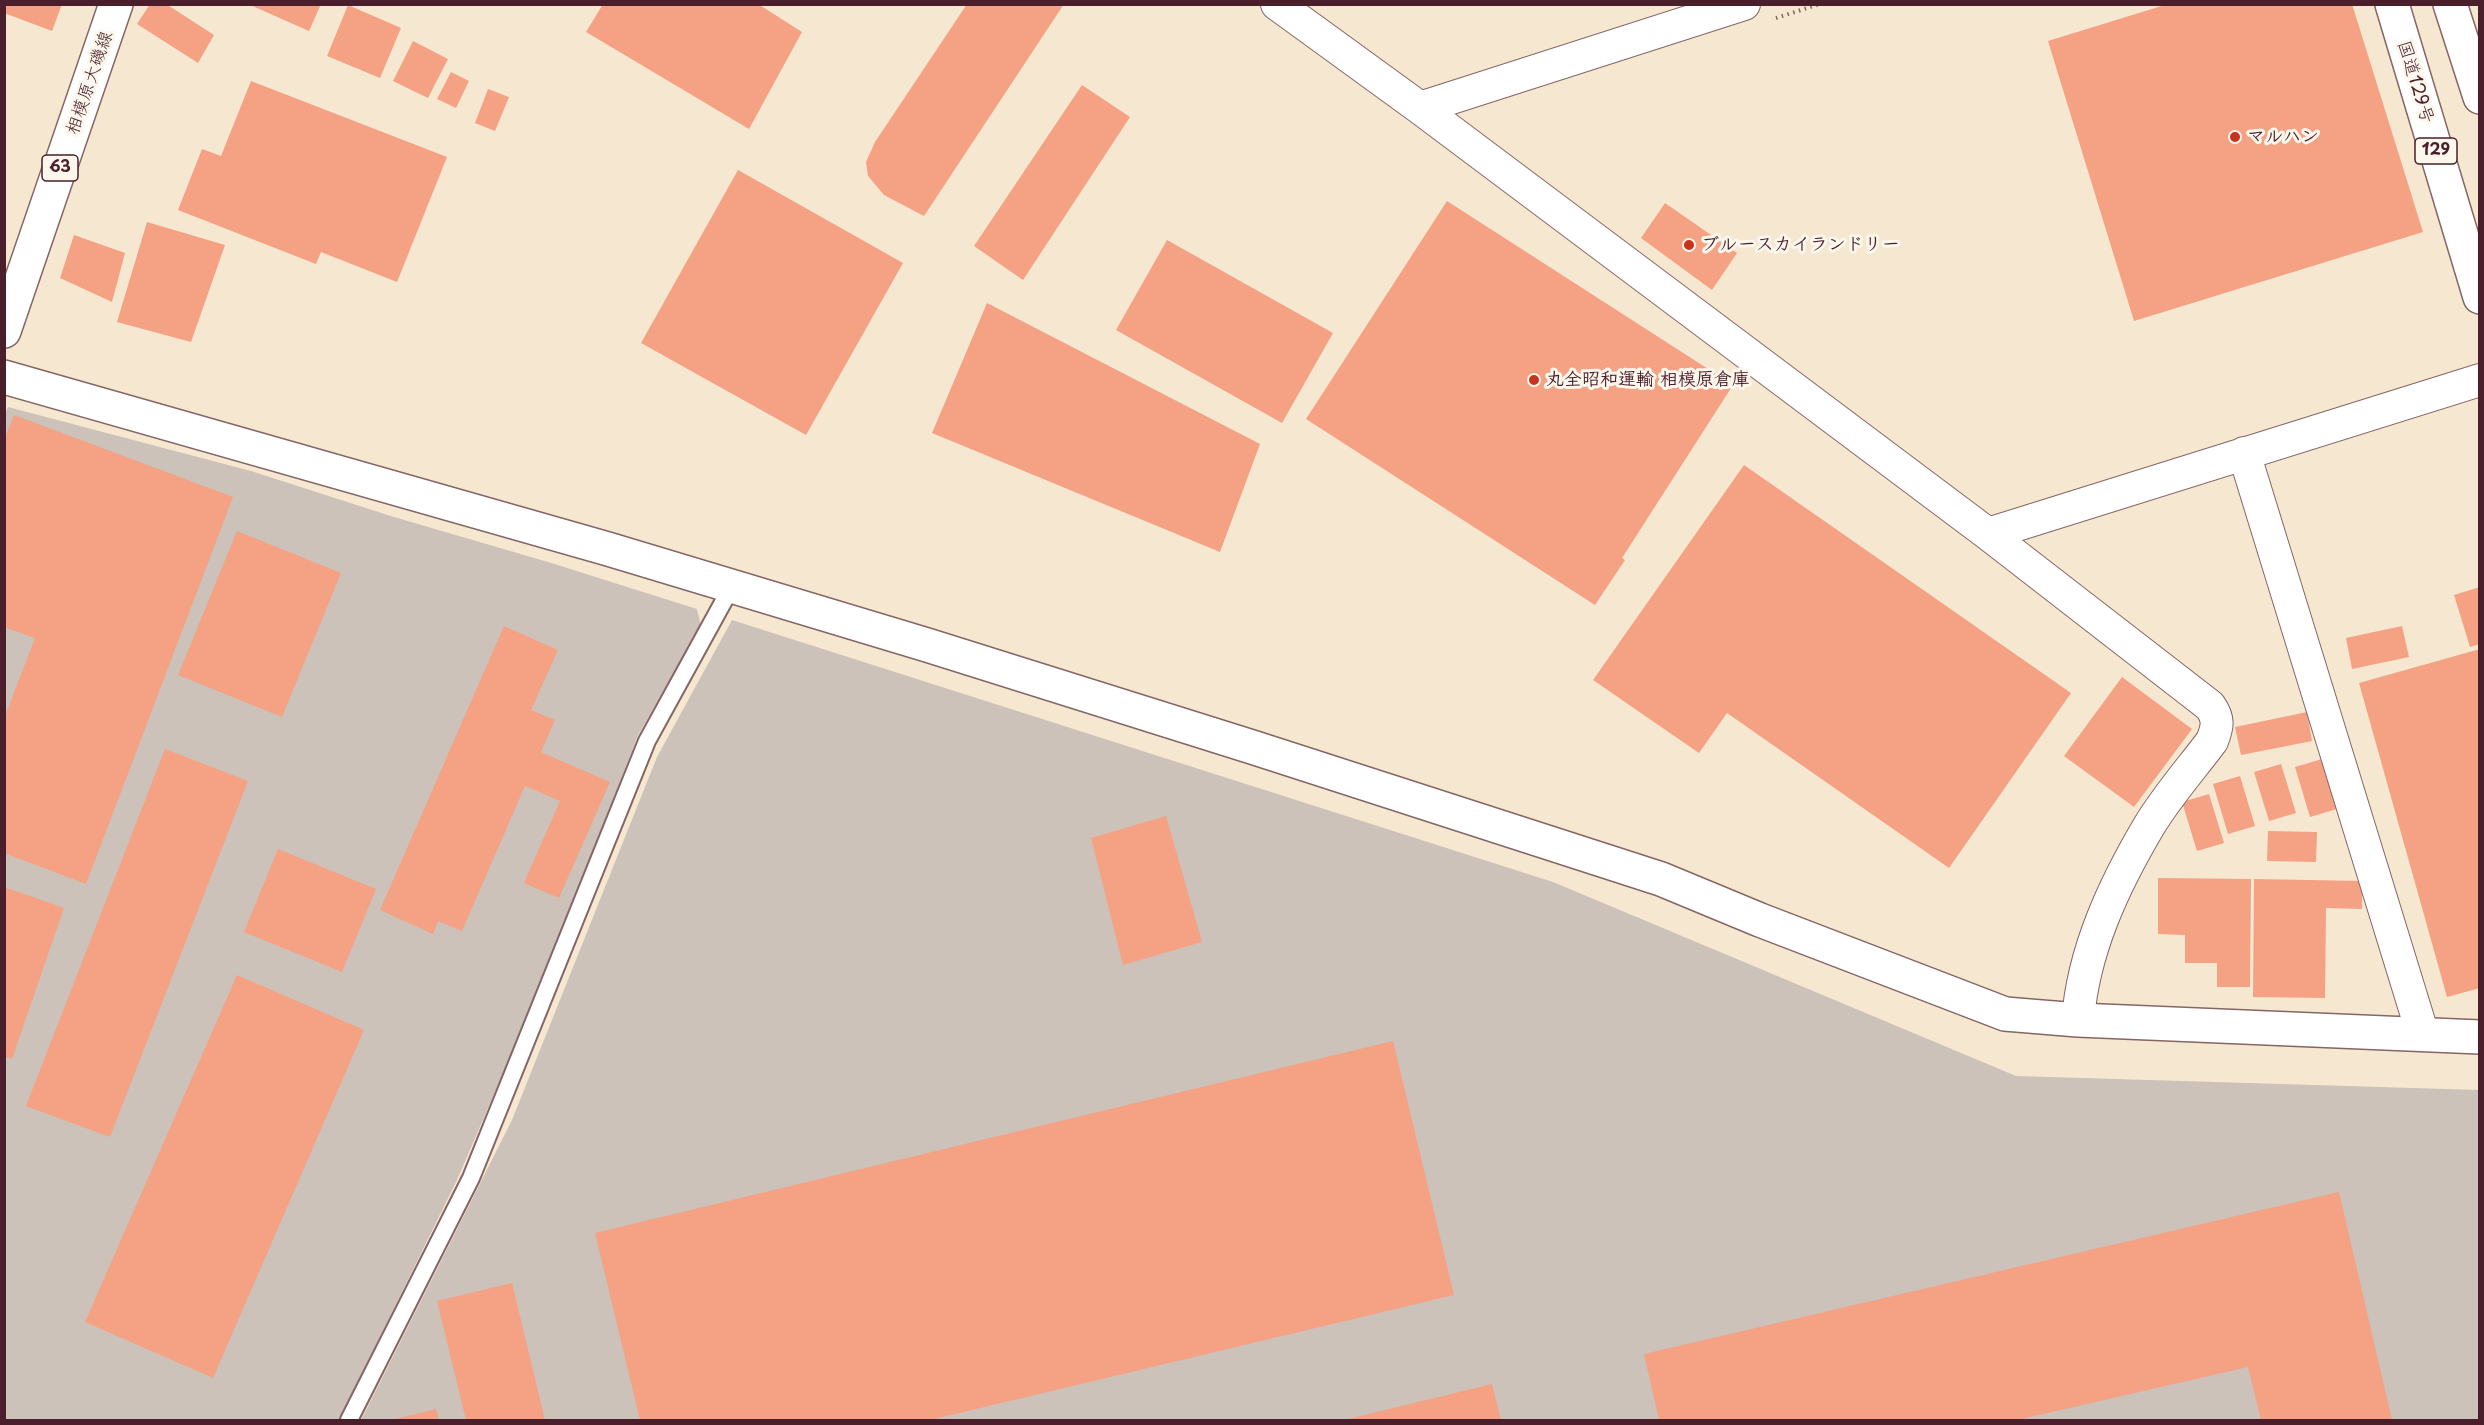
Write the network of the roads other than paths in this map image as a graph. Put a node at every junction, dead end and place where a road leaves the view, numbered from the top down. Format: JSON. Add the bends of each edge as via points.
{"nodes":[{"id":1,"x":116,"y":4,"type":"edge"},
{"id":2,"x":1277,"y":4,"type":"edge"},
{"id":3,"x":1743,"y":4,"type":"edge"},
{"id":4,"x":2392,"y":4,"type":"edge"},
{"id":5,"x":2450,"y":4,"type":"edge"},
{"id":6,"x":2480,"y":97,"type":"edge"},
{"id":7,"x":1420,"y":108,"type":"junction"},
{"id":8,"x":2480,"y":297,"type":"edge"},
{"id":9,"x":4,"y":331,"type":"edge"},
{"id":10,"x":4,"y":377,"type":"edge"},
{"id":11,"x":2480,"y":380,"type":"edge"},
{"id":12,"x":2244,"y":453,"type":"junction"},
{"id":13,"x":1988,"y":534,"type":"junction"},
{"id":14,"x":732,"y":586,"type":"junction"},
{"id":15,"x":2078,"y":1020,"type":"junction"},
{"id":16,"x":2423,"y":1035,"type":"junction"},
{"id":17,"x":2480,"y":1037,"type":"edge"},
{"id":18,"x":349,"y":1420,"type":"edge"}],
"edges":[{"from":1,"to":9,"type":"main road","name":"相模原大磯線","number":"63"},
{"from":2,"to":7,"type":"street"},
{"from":3,"to":7,"type":"street"},
{"from":4,"to":8,"type":"main road","name":"国道129号","number":"129"},
{"from":5,"to":6,"type":"main road"},
{"from":7,"to":13,"type":"street"},
{"from":10,"to":14,"type":"main road"},
{"from":11,"to":12,"type":"street"},
{"from":12,"to":13,"type":"street"},
{"from":12,"to":16,"type":"street"},
{"from":13,"to":15,"type":"street","via":[[2210,706],[2217,716],[2218,727],[2212,741],[2150,825],[2117,886],[2085,967]]},
{"from":14,"to":15,"type":"main road","via":[[1661,879],[2006,1014]]},
{"from":14,"to":18,"type":"lane","via":[[647,741],[471,1178]]},
{"from":15,"to":16,"type":"main road"},
{"from":16,"to":17,"type":"main road"}]}
